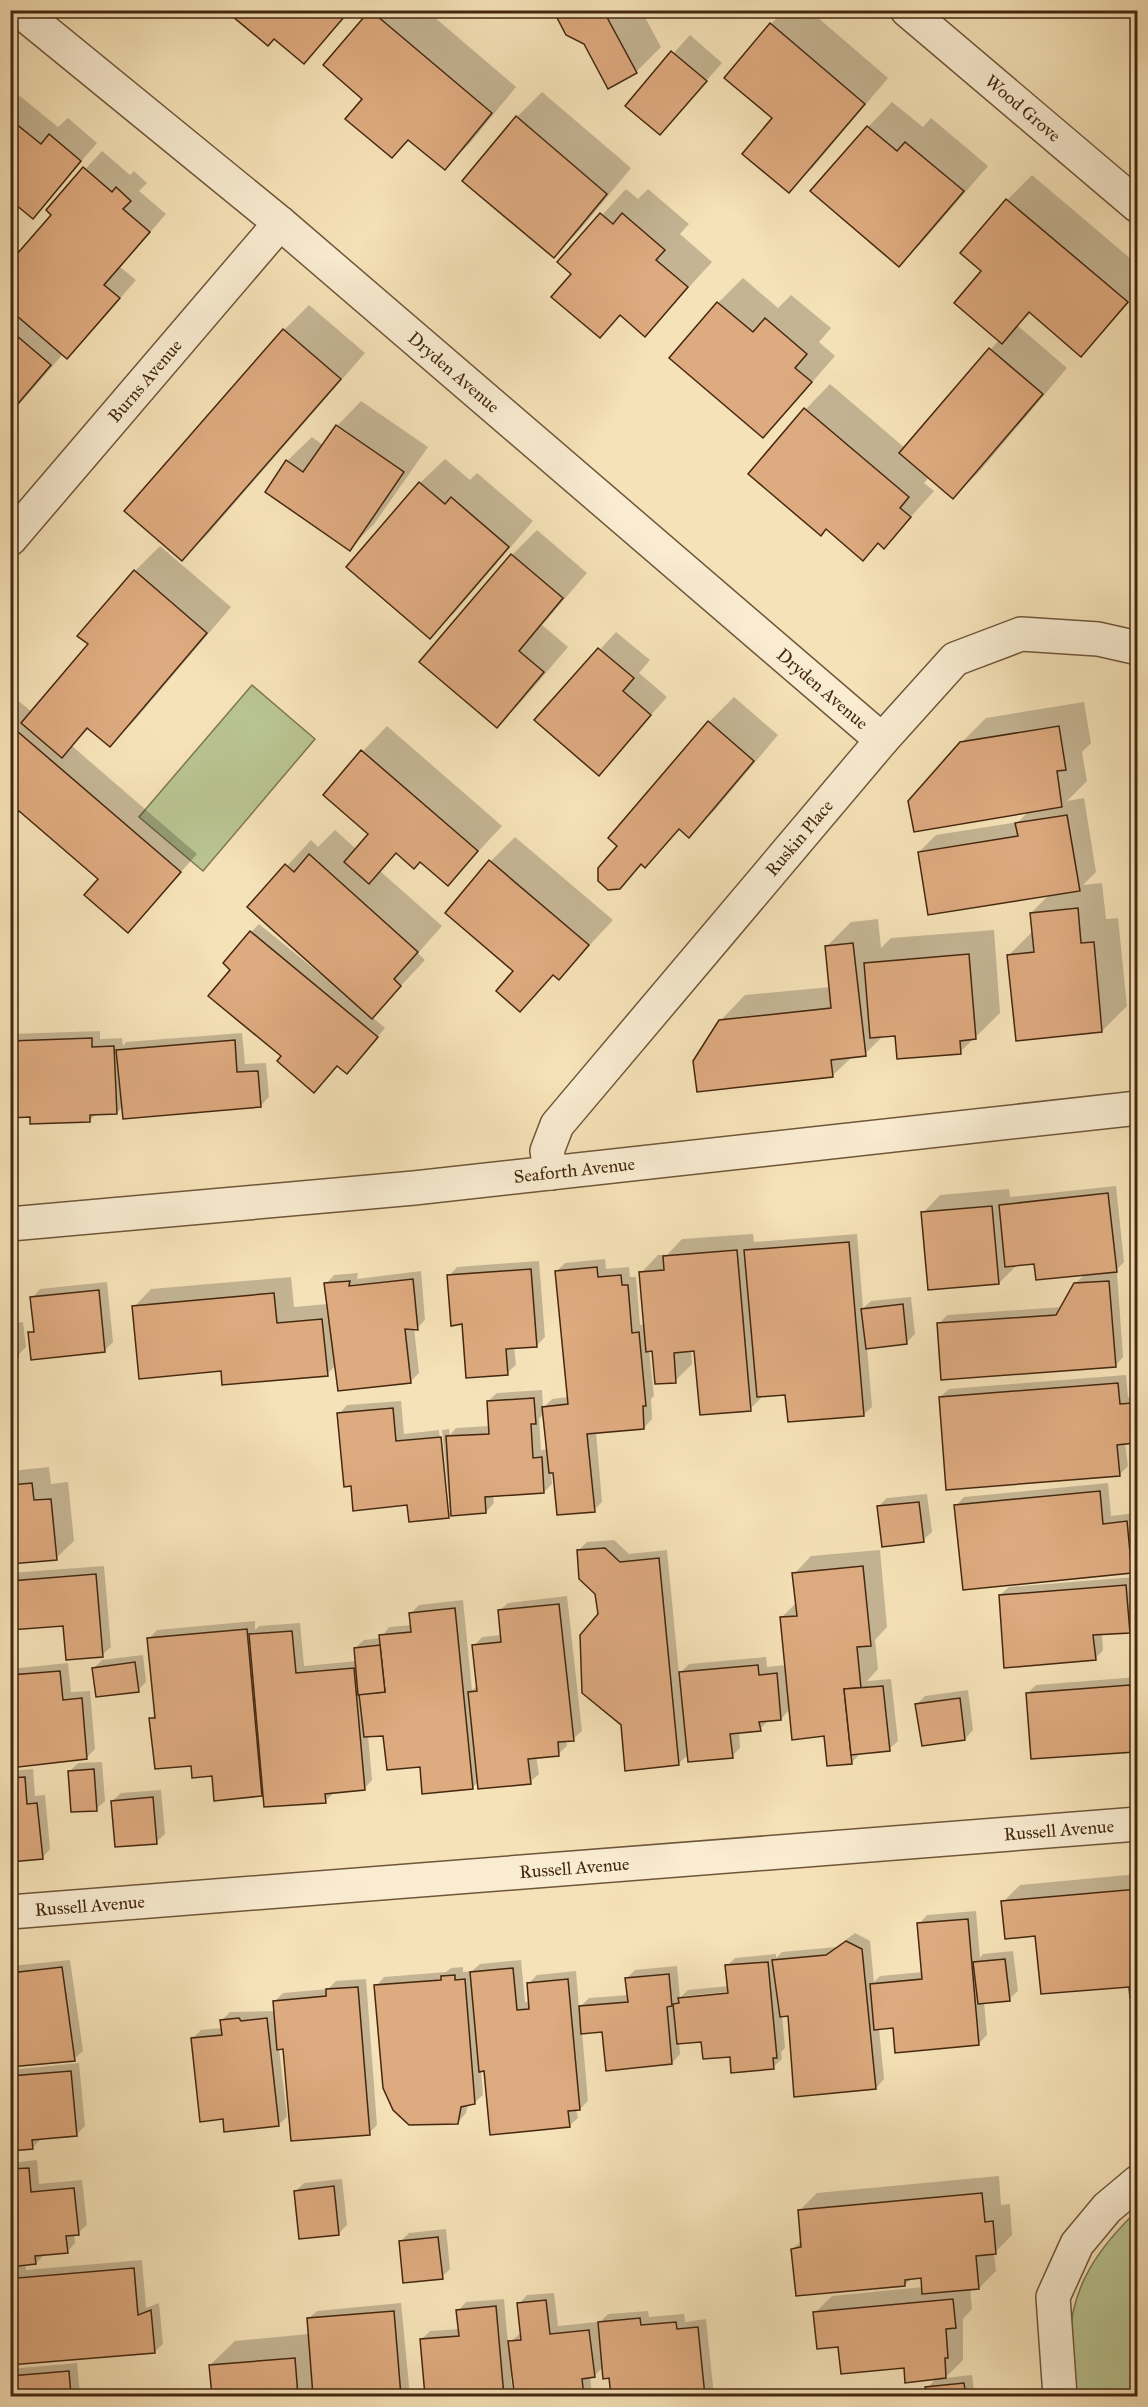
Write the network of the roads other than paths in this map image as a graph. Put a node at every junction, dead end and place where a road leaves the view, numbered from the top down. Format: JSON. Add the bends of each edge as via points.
{"nodes":[{"id":1,"x":20,"y":10,"type":"edge"},
{"id":2,"x":907,"y":10,"type":"edge"},
{"id":3,"x":1137,"y":206,"type":"edge"},
{"id":4,"x":280,"y":223,"type":"junction"},
{"id":5,"x":10,"y":538,"type":"edge"},
{"id":6,"x":1137,"y":648,"type":"edge"},
{"id":7,"x":882,"y":740,"type":"junction"},
{"id":8,"x":1137,"y":1108,"type":"edge"},
{"id":9,"x":551,"y":1173,"type":"junction"},
{"id":10,"x":10,"y":1224,"type":"edge"},
{"id":11,"x":1137,"y":1824,"type":"edge"},
{"id":12,"x":10,"y":1912,"type":"edge"},
{"id":13,"x":1137,"y":2182,"type":"edge"},
{"id":14,"x":1060,"y":2397,"type":"edge"}],
"edges":[{"from":1,"to":4,"type":"street","name":"Dryden Avenue"},
{"from":2,"to":3,"type":"street","name":"Wood Grove"},
{"from":4,"to":5,"type":"street","name":"Burns Avenue"},
{"from":4,"to":7,"type":"street","name":"Dryden Avenue"},
{"from":6,"to":7,"type":"street","name":"Ruskin Place","via":[[1098,639],[1021,634],[955,659]]},
{"from":7,"to":9,"type":"street","name":"Ruskin Place","via":[[557,1125],[547,1151]]},
{"from":8,"to":9,"type":"street","name":"Seaforth Avenue"},
{"from":9,"to":10,"type":"street","name":"Seaforth Avenue"},
{"from":11,"to":12,"type":"street","name":"Russell Avenue"},
{"from":13,"to":14,"type":"street","via":[[1107,2208],[1077,2244],[1053,2297]]}]}
